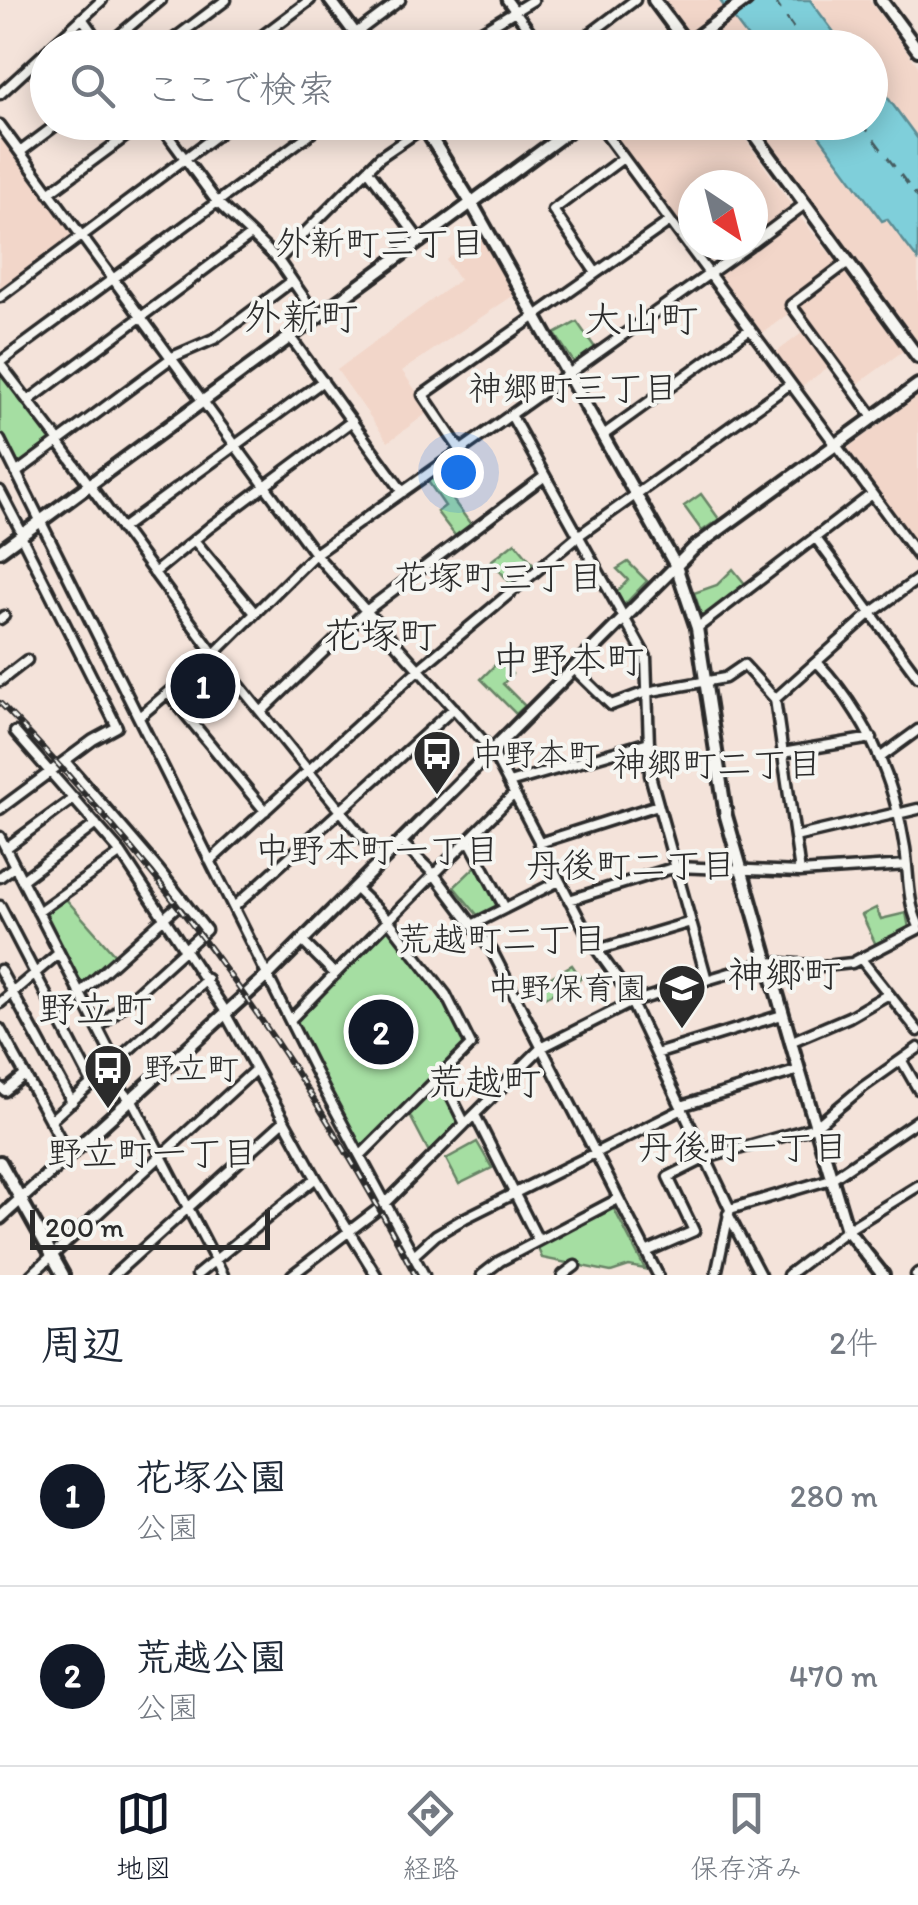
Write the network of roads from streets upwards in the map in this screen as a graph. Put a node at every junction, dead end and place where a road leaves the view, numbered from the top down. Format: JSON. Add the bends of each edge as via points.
{"nodes":[{"id":1,"x":102,"y":0,"type":"edge"},
{"id":2,"x":161,"y":0,"type":"edge"},
{"id":3,"x":226,"y":0,"type":"edge"},
{"id":4,"x":310,"y":0,"type":"edge"},
{"id":5,"x":330,"y":0,"type":"edge"},
{"id":6,"x":400,"y":0,"type":"edge"},
{"id":7,"x":506,"y":0,"type":"edge"},
{"id":8,"x":533,"y":0,"type":"edge"},
{"id":9,"x":635,"y":0,"type":"edge"},
{"id":10,"x":654,"y":0,"type":"edge"},
{"id":11,"x":746,"y":0,"type":"edge"},
{"id":12,"x":881,"y":0,"type":"edge"},
{"id":13,"x":516,"y":12,"type":"junction"},
{"id":14,"x":82,"y":18,"type":"junction"},
{"id":15,"x":69,"y":30,"type":"edge"},
{"id":16,"x":91,"y":30,"type":"edge"},
{"id":17,"x":125,"y":30,"type":"edge"},
{"id":18,"x":186,"y":30,"type":"edge"},
{"id":19,"x":270,"y":30,"type":"edge"},
{"id":20,"x":353,"y":30,"type":"edge"},
{"id":21,"x":359,"y":30,"type":"edge"},
{"id":22,"x":485,"y":30,"type":"edge"},
{"id":23,"x":529,"y":30,"type":"edge"},
{"id":24,"x":594,"y":30,"type":"edge"},
{"id":25,"x":675,"y":30,"type":"edge"},
{"id":26,"x":707,"y":30,"type":"edge"},
{"id":27,"x":918,"y":50,"type":"edge"},
{"id":28,"x":30,"y":66,"type":"edge"},
{"id":29,"x":0,"y":94,"type":"edge"},
{"id":30,"x":0,"y":126,"type":"edge"},
{"id":31,"x":36,"y":140,"type":"edge"},
{"id":32,"x":120,"y":140,"type":"edge"},
{"id":33,"x":170,"y":140,"type":"edge"},
{"id":34,"x":210,"y":140,"type":"edge"},
{"id":35,"x":301,"y":140,"type":"edge"},
{"id":36,"x":404,"y":140,"type":"edge"},
{"id":37,"x":433,"y":140,"type":"edge"},
{"id":38,"x":557,"y":140,"type":"edge"},
{"id":39,"x":610,"y":140,"type":"edge"},
{"id":40,"x":758,"y":140,"type":"edge"},
{"id":41,"x":20,"y":152,"type":"junction"},
{"id":42,"x":624,"y":158,"type":"junction"},
{"id":43,"x":184,"y":160,"type":"junction"},
{"id":44,"x":368,"y":170,"type":"junction"},
{"id":45,"x":49,"y":193,"type":"junction"},
{"id":46,"x":216,"y":202,"type":"junction"},
{"id":47,"x":472,"y":204,"type":"junction"},
{"id":48,"x":805,"y":204,"type":"junction"},
{"id":49,"x":670,"y":220,"type":"junction"},
{"id":50,"x":768,"y":232,"type":"edge"},
{"id":51,"x":251,"y":234,"type":"junction"},
{"id":52,"x":82,"y":237,"type":"junction"},
{"id":53,"x":421,"y":242,"type":"junction"},
{"id":54,"x":278,"y":260,"type":"junction"},
{"id":55,"x":730,"y":260,"type":"edge"},
{"id":56,"x":848,"y":262,"type":"junction"},
{"id":57,"x":596,"y":272,"type":"junction"},
{"id":58,"x":710,"y":275,"type":"junction"},
{"id":59,"x":112,"y":279,"type":"junction"},
{"id":60,"x":292,"y":280,"type":"junction"},
{"id":61,"x":0,"y":296,"type":"edge"},
{"id":62,"x":536,"y":315,"type":"junction"},
{"id":63,"x":141,"y":318,"type":"junction"},
{"id":64,"x":318,"y":318,"type":"junction"},
{"id":65,"x":750,"y":329,"type":"junction"},
{"id":66,"x":291,"y":338,"type":"junction"},
{"id":67,"x":918,"y":357,"type":"edge"},
{"id":68,"x":170,"y":358,"type":"junction"},
{"id":69,"x":0,"y":363,"type":"edge"},
{"id":70,"x":568,"y":374,"type":"junction"},
{"id":71,"x":322,"y":381,"type":"junction"},
{"id":72,"x":790,"y":384,"type":"junction"},
{"id":73,"x":918,"y":385,"type":"edge"},
{"id":74,"x":28,"y":401,"type":"junction"},
{"id":75,"x":202,"y":402,"type":"junction"},
{"id":76,"x":511,"y":416,"type":"junction"},
{"id":77,"x":874,"y":418,"type":"junction"},
{"id":78,"x":352,"y":422,"type":"junction"},
{"id":79,"x":602,"y":436,"type":"junction"},
{"id":80,"x":0,"y":440,"type":"edge"},
{"id":81,"x":59,"y":442,"type":"junction"},
{"id":82,"x":235,"y":446,"type":"junction"},
{"id":83,"x":836,"y":446,"type":"junction"},
{"id":84,"x":461,"y":451,"type":"junction"},
{"id":85,"x":16,"y":473,"type":"junction"},
{"id":86,"x":544,"y":476,"type":"junction"},
{"id":87,"x":90,"y":486,"type":"junction"},
{"id":88,"x":265,"y":486,"type":"junction"},
{"id":89,"x":0,"y":491,"type":"edge"},
{"id":90,"x":403,"y":492,"type":"junction"},
{"id":91,"x":872,"y":494,"type":"junction"},
{"id":92,"x":635,"y":495,"type":"junction"},
{"id":93,"x":40,"y":522,"type":"junction"},
{"id":94,"x":121,"y":529,"type":"junction"},
{"id":95,"x":22,"y":535,"type":"junction"},
{"id":96,"x":578,"y":536,"type":"junction"},
{"id":97,"x":815,"y":537,"type":"junction"},
{"id":98,"x":194,"y":540,"type":"junction"},
{"id":99,"x":0,"y":551,"type":"edge"},
{"id":100,"x":315,"y":554,"type":"junction"},
{"id":101,"x":918,"y":556,"type":"edge"},
{"id":102,"x":676,"y":566,"type":"junction"},
{"id":103,"x":154,"y":573,"type":"junction"},
{"id":104,"x":918,"y":578,"type":"edge"},
{"id":105,"x":366,"y":610,"type":"junction"},
{"id":106,"x":255,"y":613,"type":"junction"},
{"id":107,"x":871,"y":613,"type":"junction"},
{"id":108,"x":624,"y":619,"type":"junction"},
{"id":109,"x":697,"y":628,"type":"junction"},
{"id":110,"x":214,"y":654,"type":"junction"},
{"id":111,"x":27,"y":660,"type":"dead end"},
{"id":112,"x":817,"y":662,"type":"junction"},
{"id":113,"x":574,"y":669,"type":"junction"},
{"id":114,"x":420,"y":670,"type":"junction"},
{"id":115,"x":918,"y":677,"type":"edge"},
{"id":116,"x":0,"y":680,"type":"edge"},
{"id":117,"x":705,"y":682,"type":"junction"},
{"id":118,"x":646,"y":692,"type":"junction"},
{"id":119,"x":168,"y":693,"type":"junction"},
{"id":120,"x":775,"y":699,"type":"junction"},
{"id":121,"x":454,"y":708,"type":"junction"},
{"id":122,"x":262,"y":712,"type":"junction"},
{"id":123,"x":139,"y":716,"type":"junction"},
{"id":124,"x":918,"y":730,"type":"edge"},
{"id":125,"x":15,"y":732,"type":"dead end"},
{"id":126,"x":872,"y":738,"type":"junction"},
{"id":127,"x":648,"y":742,"type":"junction"},
{"id":128,"x":492,"y":751,"type":"junction"},
{"id":129,"x":782,"y":752,"type":"junction"},
{"id":130,"x":881,"y":757,"type":"junction"},
{"id":131,"x":65,"y":761,"type":"junction"},
{"id":132,"x":309,"y":770,"type":"junction"},
{"id":133,"x":52,"y":771,"type":"junction"},
{"id":134,"x":508,"y":783,"type":"junction"},
{"id":135,"x":514,"y":794,"type":"junction"},
{"id":136,"x":74,"y":798,"type":"junction"},
{"id":137,"x":658,"y":805,"type":"junction"},
{"id":138,"x":0,"y":809,"type":"edge"},
{"id":139,"x":918,"y":809,"type":"edge"},
{"id":140,"x":265,"y":810,"type":"junction"},
{"id":141,"x":341,"y":810,"type":"junction"},
{"id":142,"x":897,"y":814,"type":"junction"},
{"id":143,"x":96,"y":824,"type":"junction"},
{"id":144,"x":0,"y":837,"type":"edge"},
{"id":145,"x":795,"y":837,"type":"junction"},
{"id":146,"x":469,"y":840,"type":"junction"},
{"id":147,"x":401,"y":842,"type":"junction"},
{"id":148,"x":539,"y":843,"type":"junction"},
{"id":149,"x":6,"y":848,"type":"junction"},
{"id":150,"x":121,"y":853,"type":"junction"},
{"id":151,"x":210,"y":861,"type":"junction"},
{"id":152,"x":382,"y":862,"type":"junction"},
{"id":153,"x":918,"y":864,"type":"edge"},
{"id":154,"x":907,"y":865,"type":"junction"},
{"id":155,"x":14,"y":866,"type":"junction"},
{"id":156,"x":676,"y":867,"type":"junction"},
{"id":157,"x":742,"y":871,"type":"junction"},
{"id":158,"x":800,"y":872,"type":"junction"},
{"id":159,"x":434,"y":874,"type":"junction"},
{"id":160,"x":0,"y":877,"type":"edge"},
{"id":161,"x":22,"y":880,"type":"junction"},
{"id":162,"x":559,"y":880,"type":"junction"},
{"id":163,"x":356,"y":888,"type":"junction"},
{"id":164,"x":182,"y":900,"type":"junction"},
{"id":165,"x":569,"y":900,"type":"junction"},
{"id":166,"x":0,"y":906,"type":"edge"},
{"id":167,"x":234,"y":907,"type":"junction"},
{"id":168,"x":504,"y":908,"type":"junction"},
{"id":169,"x":38,"y":912,"type":"junction"},
{"id":170,"x":166,"y":916,"type":"junction"},
{"id":171,"x":389,"y":921,"type":"junction"},
{"id":172,"x":691,"y":922,"type":"junction"},
{"id":173,"x":472,"y":924,"type":"junction"},
{"id":174,"x":918,"y":927,"type":"edge"},
{"id":175,"x":302,"y":942,"type":"junction"},
{"id":176,"x":186,"y":948,"type":"junction"},
{"id":177,"x":597,"y":950,"type":"junction"},
{"id":178,"x":59,"y":954,"type":"junction"},
{"id":179,"x":861,"y":958,"type":"junction"},
{"id":180,"x":767,"y":962,"type":"junction"},
{"id":181,"x":0,"y":970,"type":"edge"},
{"id":182,"x":35,"y":974,"type":"junction"},
{"id":183,"x":269,"y":974,"type":"junction"},
{"id":184,"x":335,"y":974,"type":"junction"},
{"id":185,"x":206,"y":979,"type":"junction"},
{"id":186,"x":707,"y":980,"type":"junction"},
{"id":187,"x":12,"y":992,"type":"junction"},
{"id":188,"x":80,"y":993,"type":"junction"},
{"id":189,"x":887,"y":995,"type":"junction"},
{"id":190,"x":632,"y":1002,"type":"junction"},
{"id":191,"x":0,"y":1003,"type":"edge"},
{"id":192,"x":226,"y":1013,"type":"junction"},
{"id":193,"x":782,"y":1015,"type":"junction"},
{"id":194,"x":291,"y":1019,"type":"junction"},
{"id":195,"x":98,"y":1028,"type":"junction"},
{"id":196,"x":0,"y":1029,"type":"edge"},
{"id":197,"x":918,"y":1031,"type":"edge"},
{"id":198,"x":790,"y":1042,"type":"junction"},
{"id":199,"x":542,"y":1048,"type":"junction"},
{"id":200,"x":918,"y":1048,"type":"edge"},
{"id":201,"x":656,"y":1054,"type":"junction"},
{"id":202,"x":902,"y":1060,"type":"junction"},
{"id":203,"x":115,"y":1062,"type":"junction"},
{"id":204,"x":256,"y":1070,"type":"junction"},
{"id":205,"x":798,"y":1070,"type":"junction"},
{"id":206,"x":105,"y":1072,"type":"junction"},
{"id":207,"x":25,"y":1075,"type":"junction"},
{"id":208,"x":440,"y":1076,"type":"junction"},
{"id":209,"x":92,"y":1083,"type":"junction"},
{"id":210,"x":0,"y":1087,"type":"edge"},
{"id":211,"x":918,"y":1089,"type":"edge"},
{"id":212,"x":131,"y":1099,"type":"junction"},
{"id":213,"x":72,"y":1102,"type":"junction"},
{"id":214,"x":682,"y":1108,"type":"junction"},
{"id":215,"x":474,"y":1115,"type":"junction"},
{"id":216,"x":918,"y":1120,"type":"edge"},
{"id":217,"x":50,"y":1121,"type":"junction"},
{"id":218,"x":284,"y":1121,"type":"junction"},
{"id":219,"x":465,"y":1124,"type":"junction"},
{"id":220,"x":816,"y":1127,"type":"junction"},
{"id":221,"x":595,"y":1153,"type":"junction"},
{"id":222,"x":69,"y":1155,"type":"junction"},
{"id":223,"x":162,"y":1156,"type":"junction"},
{"id":224,"x":360,"y":1156,"type":"junction"},
{"id":225,"x":706,"y":1158,"type":"junction"},
{"id":226,"x":0,"y":1162,"type":"edge"},
{"id":227,"x":316,"y":1178,"type":"junction"},
{"id":228,"x":831,"y":1178,"type":"junction"},
{"id":229,"x":918,"y":1186,"type":"edge"},
{"id":230,"x":515,"y":1195,"type":"junction"},
{"id":231,"x":618,"y":1199,"type":"junction"},
{"id":232,"x":21,"y":1200,"type":"junction"},
{"id":233,"x":386,"y":1204,"type":"junction"},
{"id":234,"x":188,"y":1207,"type":"junction"},
{"id":235,"x":729,"y":1212,"type":"junction"},
{"id":236,"x":0,"y":1218,"type":"edge"},
{"id":237,"x":847,"y":1230,"type":"junction"},
{"id":238,"x":350,"y":1232,"type":"junction"},
{"id":239,"x":538,"y":1240,"type":"junction"},
{"id":240,"x":646,"y":1252,"type":"junction"},
{"id":241,"x":414,"y":1255,"type":"junction"},
{"id":242,"x":52,"y":1256,"type":"junction"},
{"id":243,"x":216,"y":1260,"type":"junction"},
{"id":244,"x":575,"y":1266,"type":"dead end"},
{"id":245,"x":656,"y":1271,"type":"edge"},
{"id":246,"x":31,"y":1275,"type":"edge"},
{"id":247,"x":63,"y":1275,"type":"edge"},
{"id":248,"x":114,"y":1275,"type":"edge"},
{"id":249,"x":197,"y":1275,"type":"edge"},
{"id":250,"x":224,"y":1275,"type":"edge"},
{"id":251,"x":292,"y":1275,"type":"edge"},
{"id":252,"x":376,"y":1275,"type":"edge"},
{"id":253,"x":424,"y":1275,"type":"edge"},
{"id":254,"x":482,"y":1275,"type":"edge"},
{"id":255,"x":563,"y":1275,"type":"edge"},
{"id":256,"x":645,"y":1275,"type":"edge"},
{"id":257,"x":716,"y":1275,"type":"edge"},
{"id":258,"x":760,"y":1275,"type":"edge"},
{"id":259,"x":788,"y":1275,"type":"edge"},
{"id":260,"x":884,"y":1275,"type":"edge"}],
"edges":[{"from":1,"to":14,"type":"street"},
{"from":2,"to":17,"type":"street"},
{"from":3,"to":18,"type":"street"},
{"from":4,"to":19,"type":"street"},
{"from":5,"to":20,"type":"street"},
{"from":6,"to":21,"type":"street"},
{"from":7,"to":13,"type":"street"},
{"from":8,"to":13,"type":"street"},
{"from":9,"to":24,"type":"street"},
{"from":10,"to":25,"type":"street"},
{"from":11,"to":26,"type":"street"},
{"from":12,"to":27,"type":"street"},
{"from":13,"to":22,"type":"street"},
{"from":13,"to":23,"type":"street"},
{"from":14,"to":15,"type":"street"},
{"from":14,"to":16,"type":"street"},
{"from":28,"to":29,"type":"street"},
{"from":30,"to":41,"type":"street"},
{"from":31,"to":41,"type":"street"},
{"from":32,"to":45,"type":"street"},
{"from":33,"to":43,"type":"street"},
{"from":34,"to":43,"type":"street"},
{"from":35,"to":46,"type":"street"},
{"from":36,"to":44,"type":"street"},
{"from":37,"to":47,"type":"street"},
{"from":38,"to":47,"type":"street"},
{"from":39,"to":42,"type":"street"},
{"from":40,"to":48,"type":"street"},
{"from":41,"to":45,"type":"street"},
{"from":42,"to":49,"type":"street"},
{"from":42,"to":57,"type":"street","via":[[553,210]]},
{"from":43,"to":46,"type":"street"},
{"from":43,"to":52,"type":"street"},
{"from":44,"to":53,"type":"street"},
{"from":44,"to":54,"type":"street"},
{"from":45,"to":52,"type":"street"},
{"from":46,"to":51,"type":"street"},
{"from":46,"to":59,"type":"street"},
{"from":47,"to":53,"type":"street"},
{"from":47,"to":62,"type":"street"},
{"from":48,"to":50,"type":"street"},
{"from":48,"to":56,"type":"street"},
{"from":49,"to":57,"type":"street"},
{"from":49,"to":58,"type":"street"},
{"from":51,"to":54,"type":"street"},
{"from":51,"to":63,"type":"street"},
{"from":52,"to":59,"type":"street"},
{"from":52,"to":61,"type":"street"},
{"from":53,"to":64,"type":"street"},
{"from":54,"to":60,"type":"street"},
{"from":55,"to":58,"type":"street"},
{"from":56,"to":67,"type":"street"},
{"from":56,"to":77,"type":"street","via":[[791,305]]},
{"from":57,"to":62,"type":"street"},
{"from":58,"to":65,"type":"street"},
{"from":58,"to":70,"type":"street"},
{"from":59,"to":63,"type":"street"},
{"from":59,"to":69,"type":"street"},
{"from":60,"to":64,"type":"street"},
{"from":60,"to":68,"type":"street","via":[[216,338]]},
{"from":62,"to":70,"type":"street"},
{"from":62,"to":84,"type":"street","via":[[422,395]]},
{"from":63,"to":68,"type":"street"},
{"from":63,"to":74,"type":"street"},
{"from":64,"to":66,"type":"street"},
{"from":65,"to":72,"type":"street"},
{"from":65,"to":79,"type":"street"},
{"from":66,"to":71,"type":"street"},
{"from":66,"to":75,"type":"street"},
{"from":68,"to":75,"type":"street"},
{"from":68,"to":81,"type":"street"},
{"from":69,"to":74,"type":"street"},
{"from":70,"to":76,"type":"street"},
{"from":70,"to":79,"type":"street"},
{"from":71,"to":78,"type":"street"},
{"from":71,"to":82,"type":"street"},
{"from":72,"to":83,"type":"street"},
{"from":72,"to":92,"type":"street"},
{"from":73,"to":77,"type":"street"},
{"from":74,"to":81,"type":"street"},
{"from":75,"to":82,"type":"street"},
{"from":75,"to":87,"type":"street"},
{"from":76,"to":84,"type":"street"},
{"from":76,"to":86,"type":"street"},
{"from":77,"to":83,"type":"street"},
{"from":78,"to":88,"type":"street"},
{"from":78,"to":90,"type":"street"},
{"from":79,"to":92,"type":"street"},
{"from":80,"to":85,"type":"street"},
{"from":81,"to":85,"type":"street"},
{"from":81,"to":87,"type":"street"},
{"from":82,"to":88,"type":"street"},
{"from":82,"to":94,"type":"street"},
{"from":83,"to":91,"type":"street"},
{"from":83,"to":102,"type":"street"},
{"from":84,"to":90,"type":"street"},
{"from":85,"to":93,"type":"street"},
{"from":86,"to":96,"type":"street"},
{"from":86,"to":105,"type":"street"},
{"from":87,"to":93,"type":"street"},
{"from":87,"to":94,"type":"street"},
{"from":88,"to":98,"type":"street"},
{"from":88,"to":100,"type":"street"},
{"from":89,"to":95,"type":"street"},
{"from":90,"to":100,"type":"street"},
{"from":91,"to":97,"type":"street"},
{"from":91,"to":101,"type":"street"},
{"from":92,"to":96,"type":"street"},
{"from":92,"to":102,"type":"street"},
{"from":93,"to":95,"type":"street"},
{"from":93,"to":123,"type":"street"},
{"from":94,"to":103,"type":"street"},
{"from":95,"to":99,"type":"street"},
{"from":95,"to":131,"type":"street","via":[[117,727]]},
{"from":96,"to":108,"type":"street"},
{"from":96,"to":114,"type":"street"},
{"from":97,"to":107,"type":"street"},
{"from":97,"to":109,"type":"street"},
{"from":98,"to":103,"type":"street"},
{"from":98,"to":106,"type":"street"},
{"from":100,"to":105,"type":"street"},
{"from":100,"to":106,"type":"street"},
{"from":102,"to":108,"type":"street"},
{"from":102,"to":109,"type":"street"},
{"from":103,"to":110,"type":"street"},
{"from":104,"to":107,"type":"street"},
{"from":105,"to":114,"type":"street"},
{"from":105,"to":122,"type":"street"},
{"from":106,"to":110,"type":"street"},
{"from":107,"to":112,"type":"street"},
{"from":107,"to":115,"type":"street"},
{"from":108,"to":113,"type":"street"},
{"from":108,"to":118,"type":"street","via":[[646,657]]},
{"from":109,"to":117,"type":"street"},
{"from":110,"to":119,"type":"street"},
{"from":110,"to":122,"type":"street"},
{"from":111,"to":116,"type":"street"},
{"from":112,"to":120,"type":"street"},
{"from":112,"to":126,"type":"street"},
{"from":113,"to":118,"type":"street","via":[[611,705]]},
{"from":113,"to":128,"type":"street"},
{"from":114,"to":121,"type":"street"},
{"from":114,"to":132,"type":"street"},
{"from":117,"to":118,"type":"street"},
{"from":117,"to":120,"type":"street","via":[[744,665]]},
{"from":117,"to":157,"type":"street","via":[[726,816]]},
{"from":118,"to":127,"type":"street"},
{"from":119,"to":123,"type":"street"},
{"from":119,"to":140,"type":"street"},
{"from":120,"to":129,"type":"street"},
{"from":121,"to":128,"type":"street"},
{"from":121,"to":141,"type":"street"},
{"from":122,"to":132,"type":"street"},
{"from":123,"to":151,"type":"street"},
{"from":124,"to":130,"type":"street"},
{"from":125,"to":133,"type":"street"},
{"from":126,"to":129,"type":"street"},
{"from":126,"to":130,"type":"street"},
{"from":127,"to":134,"type":"street"},
{"from":127,"to":137,"type":"street"},
{"from":128,"to":134,"type":"street"},
{"from":128,"to":147,"type":"street"},
{"from":129,"to":145,"type":"street"},
{"from":130,"to":142,"type":"street"},
{"from":131,"to":133,"type":"street"},
{"from":131,"to":164,"type":"street"},
{"from":132,"to":140,"type":"street"},
{"from":132,"to":141,"type":"street"},
{"from":133,"to":136,"type":"street"},
{"from":133,"to":138,"type":"street"},
{"from":134,"to":135,"type":"street"},
{"from":135,"to":146,"type":"street"},
{"from":135,"to":148,"type":"street"},
{"from":136,"to":143,"type":"street"},
{"from":136,"to":149,"type":"street"},
{"from":137,"to":148,"type":"street"},
{"from":137,"to":156,"type":"street"},
{"from":139,"to":142,"type":"street"},
{"from":140,"to":151,"type":"street"},
{"from":141,"to":152,"type":"street"},
{"from":141,"to":167,"type":"street"},
{"from":142,"to":145,"type":"street"},
{"from":142,"to":154,"type":"street"},
{"from":143,"to":150,"type":"street"},
{"from":143,"to":161,"type":"street"},
{"from":144,"to":149,"type":"street"},
{"from":145,"to":158,"type":"street"},
{"from":146,"to":159,"type":"street"},
{"from":146,"to":168,"type":"street"},
{"from":147,"to":152,"type":"street"},
{"from":147,"to":159,"type":"street"},
{"from":148,"to":162,"type":"street"},
{"from":149,"to":155,"type":"street"},
{"from":150,"to":169,"type":"street"},
{"from":150,"to":170,"type":"street"},
{"from":151,"to":167,"type":"street"},
{"from":152,"to":163,"type":"street"},
{"from":153,"to":154,"type":"street"},
{"from":154,"to":158,"type":"street"},
{"from":154,"to":174,"type":"street"},
{"from":155,"to":160,"type":"street"},
{"from":155,"to":161,"type":"street"},
{"from":156,"to":157,"type":"street"},
{"from":156,"to":165,"type":"street"},
{"from":156,"to":172,"type":"street"},
{"from":157,"to":158,"type":"street"},
{"from":157,"to":180,"type":"street"},
{"from":159,"to":171,"type":"street"},
{"from":159,"to":173,"type":"street"},
{"from":161,"to":169,"type":"street"},
{"from":162,"to":165,"type":"street"},
{"from":162,"to":168,"type":"street"},
{"from":163,"to":171,"type":"street"},
{"from":163,"to":175,"type":"street"},
{"from":164,"to":170,"type":"street"},
{"from":164,"to":176,"type":"street","via":[[206,930]]},
{"from":165,"to":177,"type":"street"},
{"from":166,"to":182,"type":"street"},
{"from":167,"to":183,"type":"street"},
{"from":168,"to":173,"type":"street"},
{"from":169,"to":178,"type":"street"},
{"from":170,"to":176,"type":"street"},
{"from":170,"to":188,"type":"street"},
{"from":171,"to":184,"type":"street"},
{"from":171,"to":208,"type":"street","via":[[446,995],[471,1045]]},
{"from":172,"to":177,"type":"street"},
{"from":172,"to":186,"type":"street"},
{"from":173,"to":199,"type":"street"},
{"from":174,"to":179,"type":"street"},
{"from":175,"to":183,"type":"street"},
{"from":175,"to":184,"type":"street"},
{"from":176,"to":185,"type":"street"},
{"from":176,"to":195,"type":"street"},
{"from":177,"to":190,"type":"street"},
{"from":178,"to":182,"type":"street"},
{"from":178,"to":188,"type":"street"},
{"from":179,"to":180,"type":"street","via":[[825,966]]},
{"from":179,"to":189,"type":"street"},
{"from":180,"to":186,"type":"street"},
{"from":180,"to":193,"type":"street"},
{"from":181,"to":187,"type":"street"},
{"from":182,"to":187,"type":"street"},
{"from":182,"to":209,"type":"street"},
{"from":183,"to":192,"type":"street"},
{"from":183,"to":194,"type":"street"},
{"from":184,"to":194,"type":"street"},
{"from":185,"to":192,"type":"street"},
{"from":185,"to":203,"type":"street"},
{"from":186,"to":190,"type":"street"},
{"from":187,"to":191,"type":"street"},
{"from":187,"to":213,"type":"street"},
{"from":188,"to":195,"type":"street"},
{"from":189,"to":197,"type":"street"},
{"from":189,"to":198,"type":"street"},
{"from":190,"to":199,"type":"street"},
{"from":190,"to":201,"type":"street"},
{"from":192,"to":204,"type":"street"},
{"from":192,"to":212,"type":"street"},
{"from":193,"to":198,"type":"street"},
{"from":193,"to":201,"type":"street"},
{"from":194,"to":224,"type":"street"},
{"from":195,"to":203,"type":"street"},
{"from":196,"to":207,"type":"street"},
{"from":198,"to":205,"type":"street"},
{"from":199,"to":215,"type":"street"},
{"from":199,"to":221,"type":"street"},
{"from":200,"to":202,"type":"street"},
{"from":201,"to":214,"type":"street"},
{"from":202,"to":211,"type":"street"},
{"from":202,"to":220,"type":"street"},
{"from":203,"to":206,"type":"street"},
{"from":204,"to":218,"type":"street"},
{"from":204,"to":223,"type":"street"},
{"from":205,"to":214,"type":"street"},
{"from":205,"to":220,"type":"street"},
{"from":206,"to":209,"type":"street"},
{"from":206,"to":212,"type":"street"},
{"from":207,"to":210,"type":"street","via":[[6,1091]]},
{"from":207,"to":217,"type":"street"},
{"from":208,"to":219,"type":"street"},
{"from":208,"to":224,"type":"street"},
{"from":209,"to":213,"type":"street"},
{"from":212,"to":222,"type":"street"},
{"from":212,"to":223,"type":"street"},
{"from":213,"to":217,"type":"street"},
{"from":214,"to":221,"type":"street"},
{"from":214,"to":225,"type":"street"},
{"from":215,"to":219,"type":"street"},
{"from":215,"to":230,"type":"street"},
{"from":216,"to":228,"type":"street"},
{"from":217,"to":222,"type":"street"},
{"from":218,"to":227,"type":"street"},
{"from":218,"to":234,"type":"street"},
{"from":219,"to":233,"type":"street"},
{"from":220,"to":225,"type":"street"},
{"from":220,"to":228,"type":"street"},
{"from":221,"to":230,"type":"street"},
{"from":221,"to":231,"type":"street"},
{"from":222,"to":232,"type":"street"},
{"from":223,"to":234,"type":"street"},
{"from":223,"to":242,"type":"street"},
{"from":224,"to":233,"type":"street"},
{"from":225,"to":235,"type":"street"},
{"from":225,"to":240,"type":"street","via":[[668,1177],[694,1230]]},
{"from":226,"to":232,"type":"street"},
{"from":227,"to":238,"type":"street"},
{"from":227,"to":243,"type":"street"},
{"from":228,"to":235,"type":"street"},
{"from":228,"to":237,"type":"street"},
{"from":229,"to":237,"type":"street"},
{"from":230,"to":239,"type":"street"},
{"from":230,"to":241,"type":"street","via":[[444,1230]]},
{"from":231,"to":239,"type":"street"},
{"from":231,"to":240,"type":"street"},
{"from":232,"to":236,"type":"street"},
{"from":232,"to":242,"type":"street"},
{"from":233,"to":238,"type":"street"},
{"from":233,"to":241,"type":"street"},
{"from":234,"to":243,"type":"street"},
{"from":234,"to":248,"type":"street"},
{"from":235,"to":257,"type":"street"},
{"from":235,"to":258,"type":"street"},
{"from":237,"to":259,"type":"street"},
{"from":237,"to":260,"type":"street"},
{"from":238,"to":251,"type":"street"},
{"from":238,"to":252,"type":"street"},
{"from":239,"to":254,"type":"street"},
{"from":240,"to":245,"type":"street"},
{"from":241,"to":253,"type":"street"},
{"from":242,"to":246,"type":"street"},
{"from":242,"to":247,"type":"street"},
{"from":243,"to":249,"type":"street"},
{"from":243,"to":250,"type":"street"},
{"from":244,"to":255,"type":"street"},
{"from":245,"to":256,"type":"street"}]}
